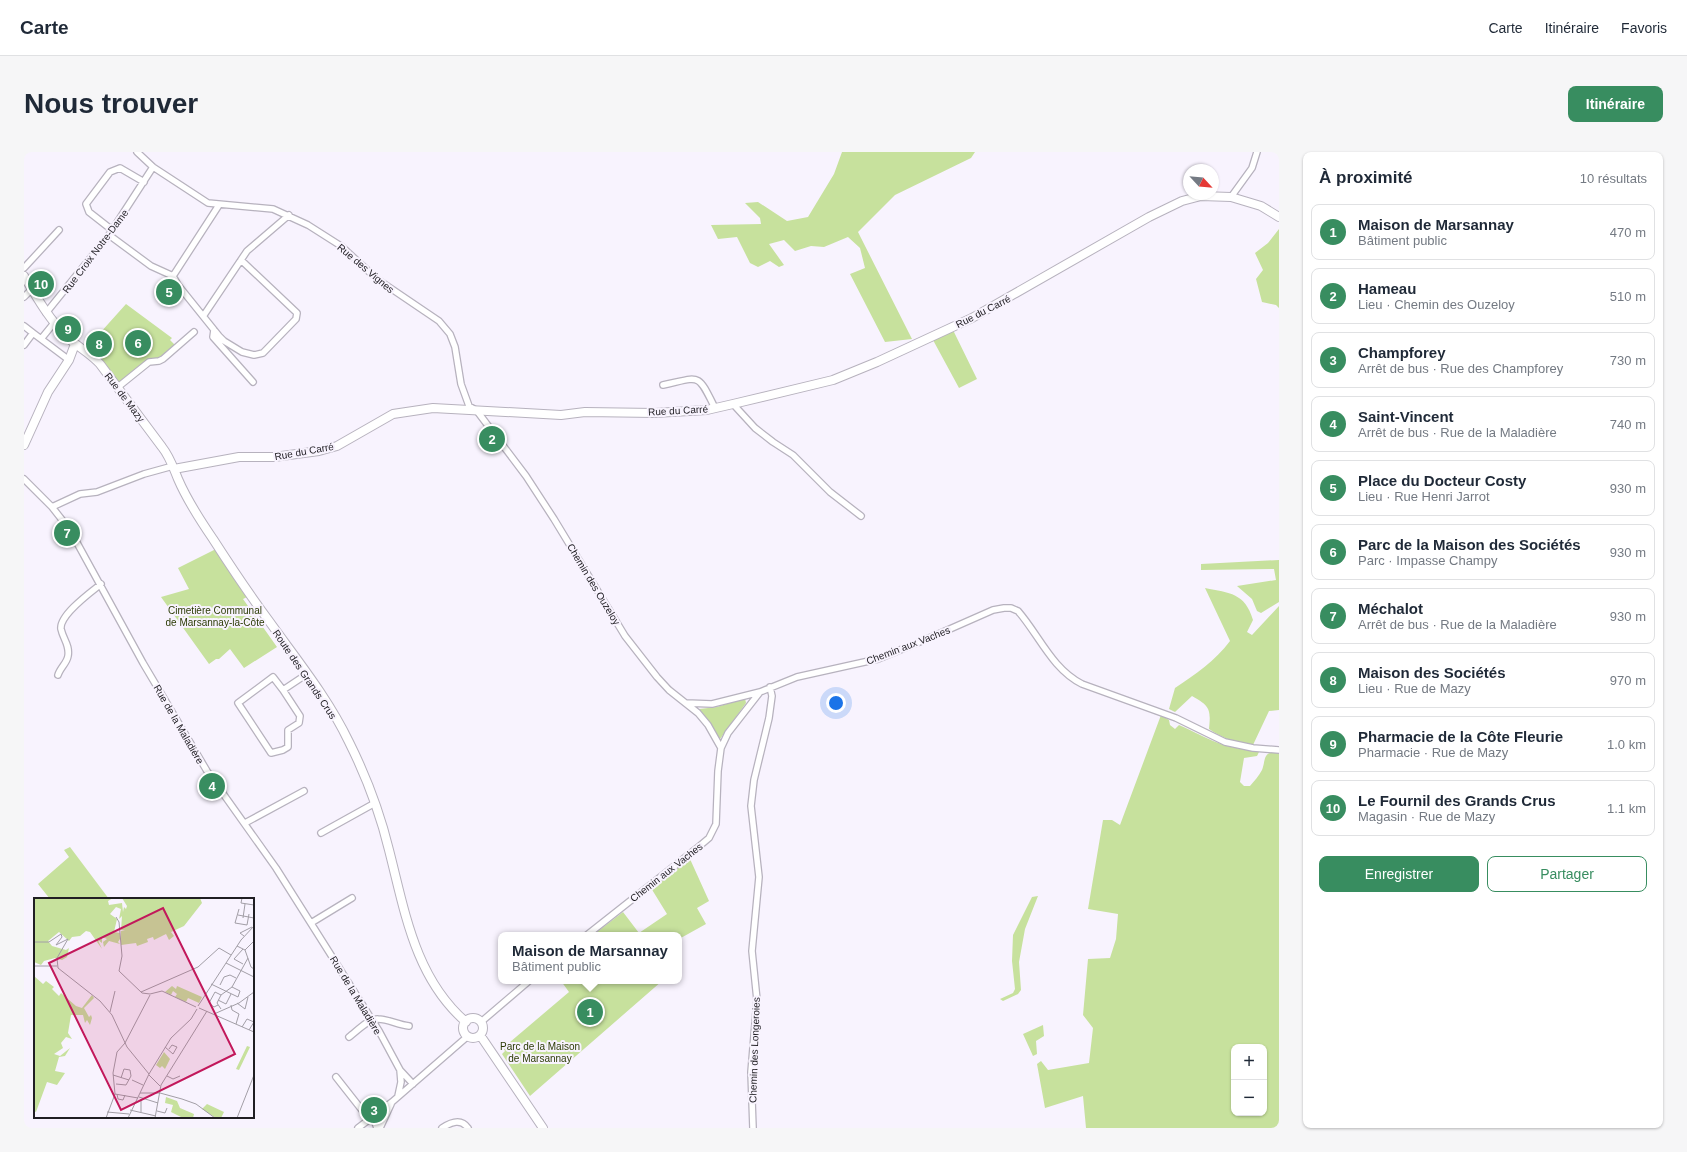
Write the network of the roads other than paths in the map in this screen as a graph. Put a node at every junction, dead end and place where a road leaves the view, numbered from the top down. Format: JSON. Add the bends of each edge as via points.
{"nodes":[{"id":1,"x":137,"y":152,"type":"edge"},
{"id":2,"x":1257,"y":152,"type":"edge"},
{"id":3,"x":153,"y":167,"type":"junction"},
{"id":4,"x":144,"y":182,"type":"junction"},
{"id":5,"x":1231,"y":197,"type":"junction"},
{"id":6,"x":219,"y":205,"type":"junction"},
{"id":7,"x":289,"y":215,"type":"junction"},
{"id":8,"x":1279,"y":218,"type":"edge"},
{"id":9,"x":59,"y":230,"type":"dead end"},
{"id":10,"x":111,"y":233,"type":"junction"},
{"id":11,"x":241,"y":260,"type":"junction"},
{"id":12,"x":24,"y":268,"type":"edge"},
{"id":13,"x":24,"y":276,"type":"edge"},
{"id":14,"x":173,"y":276,"type":"junction"},
{"id":15,"x":32,"y":289,"type":"junction"},
{"id":16,"x":24,"y":297,"type":"edge"},
{"id":17,"x":46,"y":313,"type":"junction"},
{"id":18,"x":204,"y":316,"type":"junction"},
{"id":19,"x":54,"y":323,"type":"junction"},
{"id":20,"x":24,"y":326,"type":"edge"},
{"id":21,"x":214,"y":330,"type":"junction"},
{"id":22,"x":194,"y":332,"type":"dead end"},
{"id":23,"x":33,"y":333,"type":"junction"},
{"id":24,"x":41,"y":339,"type":"junction"},
{"id":25,"x":74,"y":344,"type":"junction"},
{"id":26,"x":24,"y":345,"type":"edge"},
{"id":27,"x":69,"y":360,"type":"junction"},
{"id":28,"x":253,"y":382,"type":"dead end"},
{"id":29,"x":663,"y":385,"type":"dead end"},
{"id":30,"x":118,"y":387,"type":"junction"},
{"id":31,"x":733,"y":404,"type":"junction"},
{"id":32,"x":715,"y":408,"type":"junction"},
{"id":33,"x":476,"y":411,"type":"junction"},
{"id":34,"x":24,"y":445,"type":"edge"},
{"id":35,"x":173,"y":468,"type":"junction"},
{"id":36,"x":24,"y":479,"type":"edge"},
{"id":37,"x":52,"y":507,"type":"junction"},
{"id":38,"x":861,"y":516,"type":"dead end"},
{"id":39,"x":101,"y":584,"type":"junction"},
{"id":40,"x":307,"y":674,"type":"junction"},
{"id":41,"x":58,"y":675,"type":"dead end"},
{"id":42,"x":770,"y":687,"type":"junction"},
{"id":43,"x":283,"y":690,"type":"junction"},
{"id":44,"x":760,"y":692,"type":"junction"},
{"id":45,"x":686,"y":703,"type":"junction"},
{"id":46,"x":721,"y":748,"type":"junction"},
{"id":47,"x":1279,"y":750,"type":"edge"},
{"id":48,"x":304,"y":791,"type":"dead end"},
{"id":49,"x":375,"y":803,"type":"junction"},
{"id":50,"x":245,"y":823,"type":"junction"},
{"id":51,"x":321,"y":833,"type":"dead end"},
{"id":52,"x":352,"y":898,"type":"dead end"},
{"id":53,"x":312,"y":923,"type":"junction"},
{"id":54,"x":591,"y":932,"type":"edge"},
{"id":55,"x":525,"y":984,"type":"edge"},
{"id":56,"x":372,"y":1020,"type":"junction"},
{"id":57,"x":466,"y":1022,"type":"junction"},
{"id":58,"x":481,"y":1022,"type":"junction"},
{"id":59,"x":409,"y":1026,"type":"dead end"},
{"id":60,"x":480,"y":1035,"type":"junction"},
{"id":61,"x":468,"y":1036,"type":"junction"},
{"id":62,"x":349,"y":1037,"type":"dead end"},
{"id":63,"x":400,"y":1070,"type":"junction"},
{"id":64,"x":336,"y":1077,"type":"dead end"},
{"id":65,"x":401,"y":1082,"type":"junction"},
{"id":66,"x":411,"y":1086,"type":"junction"},
{"id":67,"x":398,"y":1097,"type":"junction"},
{"id":68,"x":392,"y":1102,"type":"junction"},
{"id":69,"x":373,"y":1116,"type":"junction"},
{"id":70,"x":385,"y":1117,"type":"junction"},
{"id":71,"x":358,"y":1128,"type":"edge"},
{"id":72,"x":377,"y":1128,"type":"edge"},
{"id":73,"x":380,"y":1128,"type":"edge"},
{"id":74,"x":442,"y":1128,"type":"edge"},
{"id":75,"x":468,"y":1128,"type":"edge"},
{"id":76,"x":543,"y":1128,"type":"edge"},
{"id":77,"x":753,"y":1128,"type":"edge"}],
"edges":[{"from":1,"to":3,"type":"street","name":"Rue des Vignes"},
{"from":2,"to":5,"type":"street","via":[[1252,168]]},
{"from":3,"to":4,"type":"street","name":"Rue Croix Notre-Dame"},
{"from":3,"to":6,"type":"street","name":"Rue des Vignes","via":[[208,203]]},
{"from":4,"to":10,"type":"street","name":"Rue Croix Notre-Dame"},
{"from":4,"to":10,"type":"street","via":[[120,168],[110,172],[86,204],[89,212]]},
{"from":5,"to":8,"type":"main road","name":"Rue du Carré","via":[[1261,206]]},
{"from":5,"to":31,"type":"main road","name":"Rue du Carré","via":[[1192,198],[1149,217],[996,305],[877,362],[833,380]]},
{"from":6,"to":7,"type":"street","name":"Rue des Vignes","via":[[273,209]]},
{"from":6,"to":14,"type":"street"},
{"from":7,"to":11,"type":"street","via":[[247,251]]},
{"from":7,"to":33,"type":"street","name":"Rue des Vignes","via":[[341,246],[392,291],[439,321],[453,337],[461,384],[469,406]]},
{"from":9,"to":12,"type":"street"},
{"from":10,"to":14,"type":"street","via":[[151,266]]},
{"from":10,"to":17,"type":"street","name":"Rue Croix Notre-Dame"},
{"from":11,"to":18,"type":"street"},
{"from":11,"to":21,"type":"street","via":[[297,313],[296,319],[263,353],[254,355],[242,352],[224,341]]},
{"from":13,"to":15,"type":"main road","name":"Rue de Mazy"},
{"from":14,"to":18,"type":"street"},
{"from":15,"to":16,"type":"street"},
{"from":15,"to":17,"type":"main road","name":"Rue de Mazy"},
{"from":17,"to":19,"type":"main road","name":"Rue de Mazy"},
{"from":18,"to":21,"type":"street"},
{"from":19,"to":24,"type":"street"},
{"from":19,"to":25,"type":"main road","name":"Rue de Mazy"},
{"from":20,"to":23,"type":"street"},
{"from":21,"to":28,"type":"street","via":[[212,337]]},
{"from":22,"to":30,"type":"street","via":[[163,359],[149,362]]},
{"from":23,"to":24,"type":"street"},
{"from":23,"to":26,"type":"street"},
{"from":24,"to":27,"type":"street"},
{"from":25,"to":27,"type":"main road"},
{"from":25,"to":30,"type":"main road","name":"Rue de Mazy","via":[[91,354]]},
{"from":27,"to":34,"type":"main road","via":[[48,392]]},
{"from":29,"to":32,"type":"street","via":[[694,378],[701,382]]},
{"from":30,"to":35,"type":"main road","name":"Rue de Mazy","via":[[162,446]]},
{"from":31,"to":32,"type":"main road","name":"Rue du Carré"},
{"from":31,"to":38,"type":"street","via":[[755,428],[793,455],[830,492]]},
{"from":32,"to":33,"type":"main road","name":"Rue du Carré","via":[[655,413],[585,412],[561,415]]},
{"from":33,"to":35,"type":"main road","name":"Rue du Carré","via":[[433,408],[393,414],[337,446],[274,457],[239,457]]},
{"from":33,"to":45,"type":"street","name":"Chemin des Ouzeloy","via":[[526,476],[625,636],[657,677]]},
{"from":35,"to":37,"type":"street","via":[[144,474],[97,492],[80,494]]},
{"from":35,"to":40,"type":"main road","name":"Route des Grands Crus","via":[[210,535]]},
{"from":36,"to":37,"type":"street","name":"Rue de la Maladière"},
{"from":37,"to":39,"type":"street","name":"Rue de la Maladière","via":[[70,530]]},
{"from":39,"to":41,"type":"street","via":[[82,599],[62,622],[61,628],[69,655]]},
{"from":39,"to":50,"type":"street","name":"Rue de la Maladière","via":[[143,663],[207,771]]},
{"from":40,"to":43,"type":"street"},
{"from":40,"to":49,"type":"main road","name":"Route des Grands Crus","via":[[324,697],[349,741]]},
{"from":42,"to":44,"type":"street","name":"Chemin aux Vaches"},
{"from":42,"to":47,"type":"street","name":"Chemin aux Vaches","via":[[823,670],[871,661],[993,610],[1011,608],[1018,611],[1060,667],[1075,680],[1176,718],[1225,742]]},
{"from":42,"to":77,"type":"street","name":"Chemin des Longeroies","via":[[772,696],[769,718],[754,780],[752,806],[759,876],[752,951],[757,1000],[751,1072]]},
{"from":43,"to":43,"type":"street","via":[[273,676],[238,703],[271,753],[288,747],[288,730],[299,723],[300,716]]},
{"from":44,"to":45,"type":"street","via":[[712,704]]},
{"from":44,"to":46,"type":"street","name":"Chemin aux Vaches","via":[[728,733]]},
{"from":45,"to":46,"type":"street","name":"Chemin des Ouzeloy","via":[[708,725]]},
{"from":46,"to":54,"type":"street","name":"Chemin aux Vaches","via":[[714,831],[696,849]]},
{"from":48,"to":50,"type":"street"},
{"from":49,"to":51,"type":"street"},
{"from":49,"to":57,"type":"main road","name":"Route des Grands Crus","via":[[413,943],[438,991]]},
{"from":50,"to":53,"type":"street","name":"Rue de la Maladière"},
{"from":52,"to":53,"type":"street"},
{"from":53,"to":56,"type":"street","name":"Rue de la Maladière"},
{"from":55,"to":58,"type":"street"},
{"from":56,"to":59,"type":"street","via":[[378,1018],[392,1024]]},
{"from":56,"to":62,"type":"street"},
{"from":56,"to":63,"type":"street","name":"Rue de la Maladière"},
{"from":57,"to":58,"type":"main road","via":[[474,1019]]},
{"from":57,"to":61,"type":"main road","via":[[464,1028]]},
{"from":58,"to":60,"type":"main road","via":[[483,1028]]},
{"from":60,"to":61,"type":"main road","via":[[473,1038]]},
{"from":60,"to":76,"type":"main road"},
{"from":61,"to":66,"type":"street"},
{"from":63,"to":65,"type":"street","name":"Rue de la Maladière"},
{"from":63,"to":66,"type":"street","name":"Rue de la Maladière"},
{"from":64,"to":69,"type":"street"},
{"from":65,"to":66,"type":"street"},
{"from":65,"to":67,"type":"street","name":"Rue de la Maladière"},
{"from":66,"to":67,"type":"street"},
{"from":67,"to":68,"type":"street"},
{"from":68,"to":69,"type":"street"},
{"from":68,"to":70,"type":"street"},
{"from":69,"to":70,"type":"street"},
{"from":69,"to":71,"type":"street"},
{"from":69,"to":72,"type":"street"},
{"from":70,"to":73,"type":"street"},
{"from":74,"to":75,"type":"street","via":[[453,1122],[463,1123]]}]}
